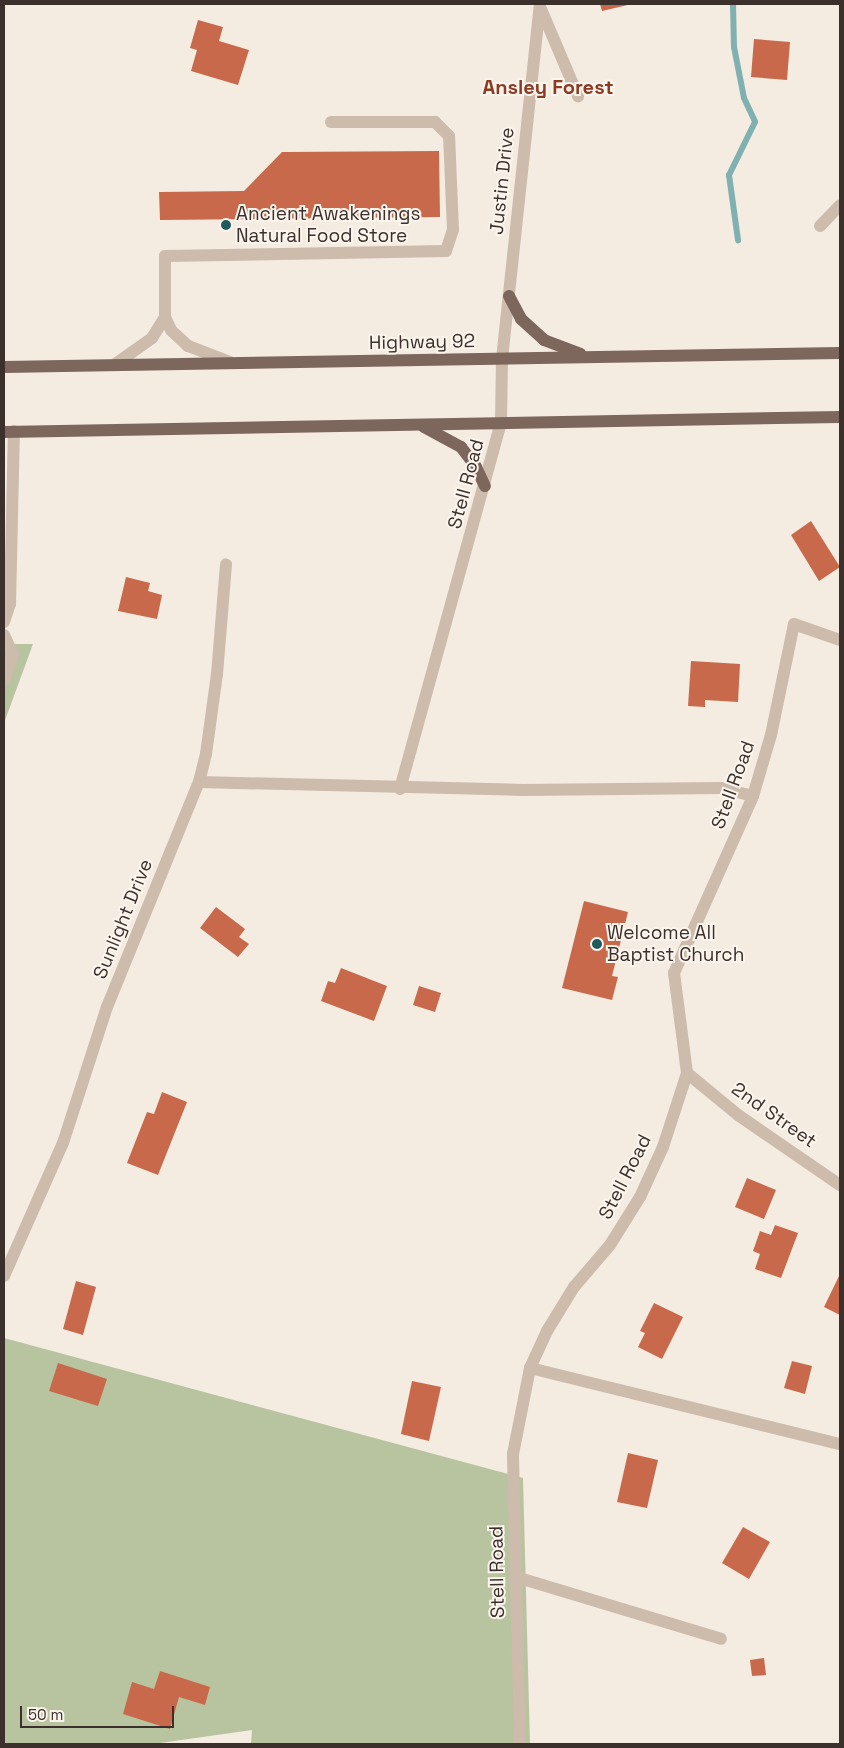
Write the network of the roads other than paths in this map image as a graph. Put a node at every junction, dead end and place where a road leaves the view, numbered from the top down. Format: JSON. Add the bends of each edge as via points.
{"nodes":[{"id":1,"x":540,"y":5,"type":"edge"},
{"id":2,"x":578,"y":96,"type":"dead end"},
{"id":3,"x":331,"y":122,"type":"dead end"},
{"id":4,"x":840,"y":205,"type":"edge"},
{"id":5,"x":820,"y":226,"type":"dead end"},
{"id":6,"x":509,"y":296,"type":"junction"},
{"id":7,"x":165,"y":317,"type":"junction"},
{"id":8,"x":840,"y":353,"type":"edge"},
{"id":9,"x":595,"y":357,"type":"junction"},
{"id":10,"x":502,"y":359,"type":"junction"},
{"id":11,"x":235,"y":363,"type":"junction"},
{"id":12,"x":114,"y":366,"type":"junction"},
{"id":13,"x":4,"y":367,"type":"edge"},
{"id":14,"x":840,"y":417,"type":"edge"},
{"id":15,"x":501,"y":423,"type":"junction"},
{"id":16,"x":417,"y":424,"type":"junction"},
{"id":17,"x":9,"y":431,"type":"edge"},
{"id":18,"x":485,"y":486,"type":"junction"},
{"id":19,"x":226,"y":564,"type":"dead end"},
{"id":20,"x":4,"y":622,"type":"edge"},
{"id":21,"x":4,"y":635,"type":"edge"},
{"id":22,"x":840,"y":640,"type":"edge"},
{"id":23,"x":4,"y":680,"type":"edge"},
{"id":24,"x":199,"y":782,"type":"junction"},
{"id":25,"x":400,"y":789,"type":"junction"},
{"id":26,"x":753,"y":796,"type":"junction"},
{"id":27,"x":687,"y":1073,"type":"junction"},
{"id":28,"x":840,"y":1184,"type":"edge"},
{"id":29,"x":4,"y":1276,"type":"edge"},
{"id":30,"x":530,"y":1368,"type":"junction"},
{"id":31,"x":840,"y":1444,"type":"edge"},
{"id":32,"x":516,"y":1577,"type":"junction"},
{"id":33,"x":722,"y":1639,"type":"dead end"},
{"id":34,"x":520,"y":1744,"type":"edge"}],
"edges":[{"from":1,"to":2,"type":"street","name":"Justin Drive"},
{"from":1,"to":6,"type":"street","name":"Justin Drive"},
{"from":3,"to":7,"type":"street","via":[[435,122],[449,136],[453,230],[446,251],[165,256]]},
{"from":4,"to":5,"type":"street"},
{"from":6,"to":9,"type":"main road","via":[[521,319],[544,340]]},
{"from":6,"to":10,"type":"street","name":"Justin Drive"},
{"from":7,"to":11,"type":"street","via":[[171,330],[188,346]]},
{"from":7,"to":12,"type":"street","via":[[152,338]]},
{"from":8,"to":9,"type":"main road","name":"Highway 92"},
{"from":9,"to":10,"type":"main road","name":"Highway 92"},
{"from":10,"to":11,"type":"main road","name":"Highway 92"},
{"from":10,"to":15,"type":"street","name":"Stell Road"},
{"from":11,"to":12,"type":"main road","name":"Highway 92"},
{"from":12,"to":13,"type":"main road","name":"Highway 92"},
{"from":14,"to":15,"type":"main road"},
{"from":15,"to":16,"type":"main road"},
{"from":15,"to":18,"type":"street","name":"Stell Road"},
{"from":16,"to":17,"type":"main road"},
{"from":16,"to":18,"type":"main road","via":[[438,432],[461,447]]},
{"from":17,"to":20,"type":"street","via":[[10,604]]},
{"from":18,"to":25,"type":"street","name":"Stell Road"},
{"from":19,"to":24,"type":"street","name":"Sunlight Drive","via":[[216,674],[206,754]]},
{"from":21,"to":23,"type":"street","via":[[13,654]]},
{"from":22,"to":26,"type":"street","name":"Stell Road","via":[[794,624],[771,735]]},
{"from":24,"to":25,"type":"street"},
{"from":24,"to":29,"type":"street","name":"Sunlight Drive","via":[[108,1007],[63,1143]]},
{"from":25,"to":26,"type":"street","via":[[721,788]]},
{"from":26,"to":27,"type":"street","name":"Stell Road","via":[[674,973]]},
{"from":27,"to":28,"type":"street","name":"2nd Street","via":[[738,1115]]},
{"from":27,"to":30,"type":"street","name":"Stell Road","via":[[663,1147],[640,1197],[610,1245],[574,1287],[547,1330]]},
{"from":30,"to":31,"type":"street"},
{"from":30,"to":32,"type":"street","name":"Stell Road","via":[[513,1454]]},
{"from":32,"to":33,"type":"street"},
{"from":32,"to":34,"type":"street","name":"Stell Road"}]}
